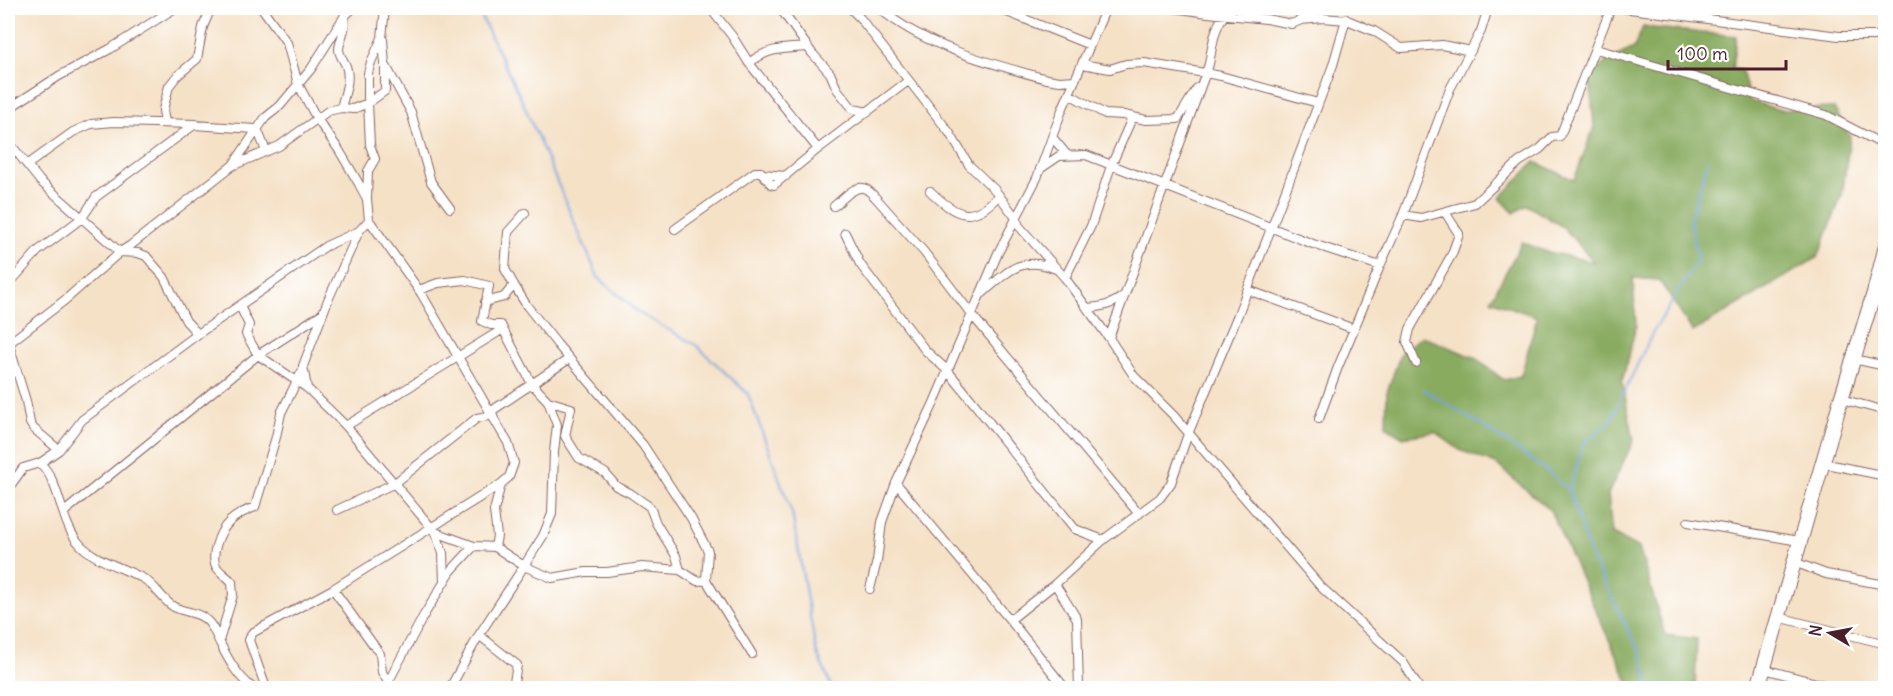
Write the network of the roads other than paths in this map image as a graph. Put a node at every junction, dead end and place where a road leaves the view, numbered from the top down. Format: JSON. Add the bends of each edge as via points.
{"nodes":[{"id":1,"x":175,"y":8,"type":"edge"},
{"id":2,"x":211,"y":8,"type":"edge"},
{"id":3,"x":262,"y":8,"type":"edge"},
{"id":4,"x":346,"y":8,"type":"edge"},
{"id":5,"x":353,"y":8,"type":"edge"},
{"id":6,"x":385,"y":8,"type":"edge"},
{"id":7,"x":710,"y":8,"type":"edge"},
{"id":8,"x":780,"y":8,"type":"edge"},
{"id":9,"x":850,"y":8,"type":"edge"},
{"id":10,"x":879,"y":8,"type":"edge"},
{"id":11,"x":997,"y":8,"type":"edge"},
{"id":12,"x":1106,"y":8,"type":"edge"},
{"id":13,"x":1174,"y":8,"type":"edge"},
{"id":14,"x":1232,"y":8,"type":"edge"},
{"id":15,"x":1488,"y":8,"type":"edge"},
{"id":16,"x":1611,"y":8,"type":"edge"},
{"id":17,"x":1622,"y":8,"type":"edge"},
{"id":18,"x":1224,"y":14,"type":"junction"},
{"id":19,"x":344,"y":17,"type":"junction"},
{"id":20,"x":1346,"y":19,"type":"junction"},
{"id":21,"x":1886,"y":36,"type":"edge"},
{"id":22,"x":382,"y":38,"type":"junction"},
{"id":23,"x":1090,"y":45,"type":"junction"},
{"id":24,"x":808,"y":47,"type":"junction"},
{"id":25,"x":1596,"y":49,"type":"junction"},
{"id":26,"x":1471,"y":51,"type":"junction"},
{"id":27,"x":749,"y":63,"type":"junction"},
{"id":28,"x":385,"y":64,"type":"junction"},
{"id":29,"x":1082,"y":64,"type":"junction"},
{"id":30,"x":1205,"y":74,"type":"junction"},
{"id":31,"x":1075,"y":80,"type":"junction"},
{"id":32,"x":908,"y":81,"type":"junction"},
{"id":33,"x":298,"y":84,"type":"junction"},
{"id":34,"x":1069,"y":94,"type":"junction"},
{"id":35,"x":368,"y":103,"type":"junction"},
{"id":36,"x":1318,"y":103,"type":"junction"},
{"id":37,"x":341,"y":108,"type":"junction"},
{"id":38,"x":8,"y":109,"type":"edge"},
{"id":39,"x":868,"y":112,"type":"junction"},
{"id":40,"x":1132,"y":118,"type":"junction"},
{"id":41,"x":317,"y":119,"type":"junction"},
{"id":42,"x":165,"y":123,"type":"junction"},
{"id":43,"x":197,"y":124,"type":"junction"},
{"id":44,"x":258,"y":131,"type":"junction"},
{"id":45,"x":1053,"y":138,"type":"junction"},
{"id":46,"x":8,"y":141,"type":"edge"},
{"id":47,"x":1886,"y":146,"type":"edge"},
{"id":48,"x":818,"y":149,"type":"junction"},
{"id":49,"x":266,"y":151,"type":"junction"},
{"id":50,"x":1067,"y":155,"type":"junction"},
{"id":51,"x":27,"y":165,"type":"junction"},
{"id":52,"x":1111,"y":165,"type":"junction"},
{"id":53,"x":232,"y":166,"type":"junction"},
{"id":54,"x":1040,"y":169,"type":"junction"},
{"id":55,"x":1165,"y":187,"type":"junction"},
{"id":56,"x":930,"y":191,"type":"dead end"},
{"id":57,"x":999,"y":195,"type":"junction"},
{"id":58,"x":367,"y":199,"type":"junction"},
{"id":59,"x":834,"y":206,"type":"dead end"},
{"id":60,"x":450,"y":208,"type":"dead end"},
{"id":61,"x":1445,"y":212,"type":"junction"},
{"id":62,"x":525,"y":213,"type":"dead end"},
{"id":63,"x":1403,"y":215,"type":"junction"},
{"id":64,"x":82,"y":218,"type":"junction"},
{"id":65,"x":1016,"y":218,"type":"junction"},
{"id":66,"x":369,"y":220,"type":"junction"},
{"id":67,"x":1272,"y":226,"type":"junction"},
{"id":68,"x":675,"y":229,"type":"dead end"},
{"id":69,"x":358,"y":231,"type":"junction"},
{"id":70,"x":845,"y":233,"type":"dead end"},
{"id":71,"x":1886,"y":246,"type":"edge"},
{"id":72,"x":120,"y":252,"type":"junction"},
{"id":73,"x":1380,"y":266,"type":"junction"},
{"id":74,"x":1058,"y":270,"type":"junction"},
{"id":75,"x":1065,"y":278,"type":"junction"},
{"id":76,"x":8,"y":285,"type":"edge"},
{"id":77,"x":514,"y":285,"type":"junction"},
{"id":78,"x":419,"y":290,"type":"junction"},
{"id":79,"x":1248,"y":290,"type":"junction"},
{"id":80,"x":981,"y":294,"type":"junction"},
{"id":81,"x":1125,"y":295,"type":"junction"},
{"id":82,"x":1880,"y":295,"type":"edge"},
{"id":83,"x":485,"y":302,"type":"junction"},
{"id":84,"x":240,"y":306,"type":"junction"},
{"id":85,"x":1087,"y":308,"type":"junction"},
{"id":86,"x":323,"y":313,"type":"junction"},
{"id":87,"x":972,"y":315,"type":"junction"},
{"id":88,"x":503,"y":329,"type":"junction"},
{"id":89,"x":1354,"y":329,"type":"junction"},
{"id":90,"x":198,"y":334,"type":"junction"},
{"id":91,"x":1109,"y":338,"type":"junction"},
{"id":92,"x":8,"y":343,"type":"edge"},
{"id":93,"x":258,"y":354,"type":"junction"},
{"id":94,"x":459,"y":357,"type":"junction"},
{"id":95,"x":568,"y":359,"type":"junction"},
{"id":96,"x":1853,"y":359,"type":"junction"},
{"id":97,"x":1416,"y":363,"type":"dead end"},
{"id":98,"x":1886,"y":366,"type":"edge"},
{"id":99,"x":303,"y":369,"type":"junction"},
{"id":100,"x":948,"y":371,"type":"junction"},
{"id":101,"x":298,"y":382,"type":"junction"},
{"id":102,"x":532,"y":384,"type":"junction"},
{"id":103,"x":308,"y":388,"type":"junction"},
{"id":104,"x":1841,"y":399,"type":"junction"},
{"id":105,"x":548,"y":401,"type":"junction"},
{"id":106,"x":1886,"y":411,"type":"edge"},
{"id":107,"x":491,"y":414,"type":"junction"},
{"id":108,"x":1319,"y":419,"type":"dead end"},
{"id":109,"x":346,"y":426,"type":"junction"},
{"id":110,"x":1188,"y":434,"type":"junction"},
{"id":111,"x":58,"y":450,"type":"junction"},
{"id":112,"x":40,"y":463,"type":"junction"},
{"id":113,"x":1822,"y":463,"type":"junction"},
{"id":114,"x":1886,"y":476,"type":"edge"},
{"id":115,"x":395,"y":483,"type":"junction"},
{"id":116,"x":896,"y":483,"type":"junction"},
{"id":117,"x":501,"y":484,"type":"junction"},
{"id":118,"x":8,"y":489,"type":"edge"},
{"id":119,"x":337,"y":510,"type":"dead end"},
{"id":120,"x":64,"y":512,"type":"junction"},
{"id":121,"x":1139,"y":514,"type":"junction"},
{"id":122,"x":1688,"y":522,"type":"dead end"},
{"id":123,"x":433,"y":530,"type":"junction"},
{"id":124,"x":1103,"y":540,"type":"junction"},
{"id":125,"x":1800,"y":542,"type":"junction"},
{"id":126,"x":474,"y":546,"type":"junction"},
{"id":127,"x":495,"y":547,"type":"junction"},
{"id":128,"x":1794,"y":562,"type":"junction"},
{"id":129,"x":524,"y":566,"type":"junction"},
{"id":130,"x":680,"y":570,"type":"junction"},
{"id":131,"x":706,"y":580,"type":"junction"},
{"id":132,"x":1055,"y":584,"type":"junction"},
{"id":133,"x":443,"y":585,"type":"junction"},
{"id":134,"x":1886,"y":585,"type":"edge"},
{"id":135,"x":333,"y":589,"type":"junction"},
{"id":136,"x":870,"y":589,"type":"dead end"},
{"id":137,"x":1778,"y":617,"type":"junction"},
{"id":138,"x":1010,"y":620,"type":"junction"},
{"id":139,"x":479,"y":635,"type":"junction"},
{"id":140,"x":219,"y":641,"type":"junction"},
{"id":141,"x":1886,"y":644,"type":"edge"},
{"id":142,"x":752,"y":654,"type":"dead end"},
{"id":143,"x":1764,"y":669,"type":"junction"},
{"id":144,"x":386,"y":685,"type":"edge"},
{"id":145,"x":253,"y":688,"type":"edge"},
{"id":146,"x":266,"y":688,"type":"edge"},
{"id":147,"x":450,"y":688,"type":"edge"},
{"id":148,"x":513,"y":688,"type":"edge"},
{"id":149,"x":1065,"y":688,"type":"edge"},
{"id":150,"x":1079,"y":688,"type":"edge"},
{"id":151,"x":1419,"y":688,"type":"edge"},
{"id":152,"x":1758,"y":688,"type":"edge"},
{"id":153,"x":1835,"y":688,"type":"edge"}],
"edges":[{"from":1,"to":38,"type":"street"},
{"from":2,"to":42,"type":"street","via":[[197,59],[169,86],[163,110]]},
{"from":3,"to":33,"type":"street","via":[[287,43]]},
{"from":4,"to":19,"type":"street"},
{"from":5,"to":19,"type":"street"},
{"from":6,"to":22,"type":"street"},
{"from":7,"to":27,"type":"street"},
{"from":8,"to":24,"type":"street"},
{"from":9,"to":32,"type":"street"},
{"from":10,"to":31,"type":"street","via":[[911,32],[966,54],[1047,79]]},
{"from":11,"to":23,"type":"street"},
{"from":12,"to":23,"type":"street"},
{"from":13,"to":18,"type":"street"},
{"from":14,"to":18,"type":"street"},
{"from":15,"to":26,"type":"street"},
{"from":16,"to":25,"type":"street"},
{"from":17,"to":21,"type":"street","via":[[1839,36]]},
{"from":18,"to":20,"type":"street","via":[[1292,24],[1301,20]]},
{"from":18,"to":30,"type":"street"},
{"from":19,"to":33,"type":"street"},
{"from":19,"to":37,"type":"street","via":[[339,48],[348,79]]},
{"from":20,"to":26,"type":"street","via":[[1401,48],[1442,45]]},
{"from":20,"to":36,"type":"street"},
{"from":22,"to":28,"type":"street"},
{"from":22,"to":35,"type":"street","via":[[368,73]]},
{"from":23,"to":29,"type":"street"},
{"from":24,"to":27,"type":"street","via":[[772,50]]},
{"from":24,"to":39,"type":"street","via":[[853,109]]},
{"from":25,"to":47,"type":"street","via":[[1826,115]]},
{"from":25,"to":61,"type":"street","via":[[1560,136],[1552,137],[1524,158],[1475,203]]},
{"from":26,"to":63,"type":"street","via":[[1450,89]]},
{"from":27,"to":48,"type":"street"},
{"from":28,"to":35,"type":"street","via":[[384,91]]},
{"from":28,"to":60,"type":"street","via":[[411,112],[431,183]]},
{"from":29,"to":30,"type":"street","via":[[1110,69],[1144,63]]},
{"from":29,"to":31,"type":"street"},
{"from":30,"to":36,"type":"street"},
{"from":30,"to":40,"type":"street","via":[[1178,119]]},
{"from":30,"to":55,"type":"street"},
{"from":31,"to":34,"type":"street"},
{"from":32,"to":39,"type":"street"},
{"from":32,"to":57,"type":"street","via":[[949,132],[969,165]]},
{"from":33,"to":41,"type":"street"},
{"from":33,"to":44,"type":"street","via":[[265,118]]},
{"from":34,"to":40,"type":"street","via":[[1097,111]]},
{"from":34,"to":45,"type":"street"},
{"from":35,"to":37,"type":"street","via":[[353,110]]},
{"from":35,"to":58,"type":"street","via":[[370,146],[375,159],[368,171]]},
{"from":36,"to":67,"type":"street"},
{"from":37,"to":41,"type":"street"},
{"from":39,"to":48,"type":"street"},
{"from":40,"to":52,"type":"street"},
{"from":41,"to":49,"type":"street"},
{"from":41,"to":58,"type":"street"},
{"from":42,"to":43,"type":"street"},
{"from":42,"to":51,"type":"street","via":[[91,124]]},
{"from":43,"to":44,"type":"street"},
{"from":43,"to":64,"type":"street","via":[[109,185]]},
{"from":44,"to":49,"type":"street"},
{"from":44,"to":53,"type":"street"},
{"from":45,"to":50,"type":"street"},
{"from":45,"to":54,"type":"street"},
{"from":46,"to":51,"type":"street"},
{"from":48,"to":68,"type":"street","via":[[774,185],[761,172],[755,172]]},
{"from":49,"to":53,"type":"street"},
{"from":50,"to":52,"type":"street","via":[[1086,155]]},
{"from":50,"to":54,"type":"street"},
{"from":51,"to":64,"type":"street"},
{"from":52,"to":55,"type":"street"},
{"from":52,"to":75,"type":"street","via":[[1090,226]]},
{"from":53,"to":72,"type":"street"},
{"from":54,"to":65,"type":"street"},
{"from":55,"to":67,"type":"street"},
{"from":55,"to":81,"type":"street"},
{"from":56,"to":57,"type":"street","via":[[958,213],[981,212]]},
{"from":57,"to":65,"type":"street"},
{"from":58,"to":66,"type":"street"},
{"from":59,"to":87,"type":"street","via":[[859,189],[868,190],[924,252]]},
{"from":61,"to":63,"type":"street","via":[[1421,218]]},
{"from":61,"to":97,"type":"street","via":[[1459,234],[1410,329],[1407,342]]},
{"from":62,"to":77,"type":"street","via":[[508,232],[505,269]]},
{"from":63,"to":73,"type":"street"},
{"from":64,"to":72,"type":"street"},
{"from":64,"to":76,"type":"street","via":[[38,251]]},
{"from":65,"to":74,"type":"street","via":[[1018,226]]},
{"from":65,"to":80,"type":"street"},
{"from":66,"to":69,"type":"street"},
{"from":66,"to":78,"type":"street"},
{"from":67,"to":73,"type":"street"},
{"from":67,"to":79,"type":"street"},
{"from":69,"to":84,"type":"street","via":[[326,246]]},
{"from":69,"to":86,"type":"street"},
{"from":70,"to":100,"type":"street","via":[[860,264],[925,350]]},
{"from":71,"to":82,"type":"highway"},
{"from":72,"to":90,"type":"street","via":[[146,256],[164,277],[186,321]]},
{"from":72,"to":92,"type":"street"},
{"from":73,"to":89,"type":"street"},
{"from":74,"to":75,"type":"street"},
{"from":74,"to":80,"type":"street","via":[[1036,262],[1024,264],[1012,268]]},
{"from":75,"to":85,"type":"street"},
{"from":77,"to":83,"type":"street","via":[[504,297]]},
{"from":77,"to":95,"type":"street"},
{"from":78,"to":83,"type":"street","via":[[465,280],[489,286]]},
{"from":78,"to":94,"type":"street"},
{"from":79,"to":89,"type":"street"},
{"from":79,"to":110,"type":"street"},
{"from":80,"to":87,"type":"street"},
{"from":81,"to":85,"type":"street","via":[[1101,308]]},
{"from":81,"to":91,"type":"street"},
{"from":82,"to":96,"type":"highway"},
{"from":83,"to":88,"type":"street","via":[[482,321],[501,325]]},
{"from":84,"to":90,"type":"street"},
{"from":84,"to":93,"type":"street","via":[[249,324],[246,334]]},
{"from":85,"to":91,"type":"street"},
{"from":86,"to":93,"type":"street"},
{"from":86,"to":99,"type":"street"},
{"from":87,"to":100,"type":"street"},
{"from":87,"to":121,"type":"street"},
{"from":88,"to":94,"type":"street"},
{"from":88,"to":102,"type":"street"},
{"from":89,"to":108,"type":"street"},
{"from":90,"to":111,"type":"street","via":[[82,420]]},
{"from":91,"to":110,"type":"street","via":[[1134,376]]},
{"from":92,"to":111,"type":"street","via":[[30,423]]},
{"from":93,"to":101,"type":"street"},
{"from":93,"to":120,"type":"street"},
{"from":94,"to":107,"type":"street"},
{"from":94,"to":109,"type":"street"},
{"from":95,"to":102,"type":"street"},
{"from":95,"to":131,"type":"street","via":[[643,445],[691,518],[708,551]]},
{"from":96,"to":98,"type":"street"},
{"from":96,"to":104,"type":"highway"},
{"from":99,"to":101,"type":"street"},
{"from":99,"to":103,"type":"street"},
{"from":100,"to":116,"type":"street"},
{"from":100,"to":124,"type":"street","via":[[1075,529]]},
{"from":101,"to":103,"type":"street"},
{"from":101,"to":140,"type":"street","via":[[281,413],[255,507],[243,510],[219,533],[215,561],[232,582],[233,595]]},
{"from":102,"to":105,"type":"street"},
{"from":102,"to":107,"type":"street"},
{"from":103,"to":109,"type":"street"},
{"from":104,"to":106,"type":"street"},
{"from":104,"to":113,"type":"highway"},
{"from":105,"to":129,"type":"street","via":[[557,425],[552,514]]},
{"from":105,"to":130,"type":"street","via":[[571,408],[565,436],[579,458],[650,507]]},
{"from":107,"to":115,"type":"street","via":[[477,418]]},
{"from":107,"to":117,"type":"street","via":[[513,455],[514,463]]},
{"from":109,"to":115,"type":"street"},
{"from":110,"to":121,"type":"street","via":[[1171,483],[1160,498]]},
{"from":110,"to":151,"type":"street","via":[[1321,587],[1403,662]]},
{"from":111,"to":112,"type":"street"},
{"from":112,"to":118,"type":"street","via":[[23,468]]},
{"from":112,"to":120,"type":"street"},
{"from":113,"to":114,"type":"street"},
{"from":113,"to":125,"type":"highway"},
{"from":115,"to":119,"type":"street"},
{"from":115,"to":123,"type":"street"},
{"from":116,"to":136,"type":"street","via":[[882,522]]},
{"from":116,"to":138,"type":"street"},
{"from":117,"to":123,"type":"street"},
{"from":117,"to":127,"type":"street","via":[[494,512]]},
{"from":120,"to":140,"type":"street","via":[[78,542],[145,580],[177,609],[210,622]]},
{"from":121,"to":124,"type":"street"},
{"from":122,"to":125,"type":"street"},
{"from":123,"to":126,"type":"street"},
{"from":123,"to":133,"type":"street","via":[[443,553]]},
{"from":123,"to":135,"type":"street"},
{"from":124,"to":132,"type":"street"},
{"from":125,"to":128,"type":"highway"},
{"from":126,"to":127,"type":"street"},
{"from":126,"to":133,"type":"street"},
{"from":127,"to":129,"type":"street"},
{"from":128,"to":134,"type":"street","via":[[1826,574]]},
{"from":128,"to":137,"type":"highway"},
{"from":129,"to":130,"type":"street","via":[[552,578],[642,567]]},
{"from":129,"to":139,"type":"street"},
{"from":130,"to":131,"type":"street","via":[[697,581]]},
{"from":131,"to":142,"type":"street"},
{"from":132,"to":138,"type":"street"},
{"from":132,"to":150,"type":"street","via":[[1077,619]]},
{"from":133,"to":144,"type":"street"},
{"from":135,"to":144,"type":"street","via":[[380,654]]},
{"from":135,"to":146,"type":"street","via":[[250,636]]},
{"from":137,"to":141,"type":"street"},
{"from":137,"to":143,"type":"highway"},
{"from":138,"to":149,"type":"street"},
{"from":139,"to":147,"type":"street"},
{"from":139,"to":148,"type":"street","via":[[517,665]]},
{"from":140,"to":145,"type":"street","via":[[240,676]]},
{"from":143,"to":152,"type":"highway"},
{"from":143,"to":153,"type":"street"}]}
